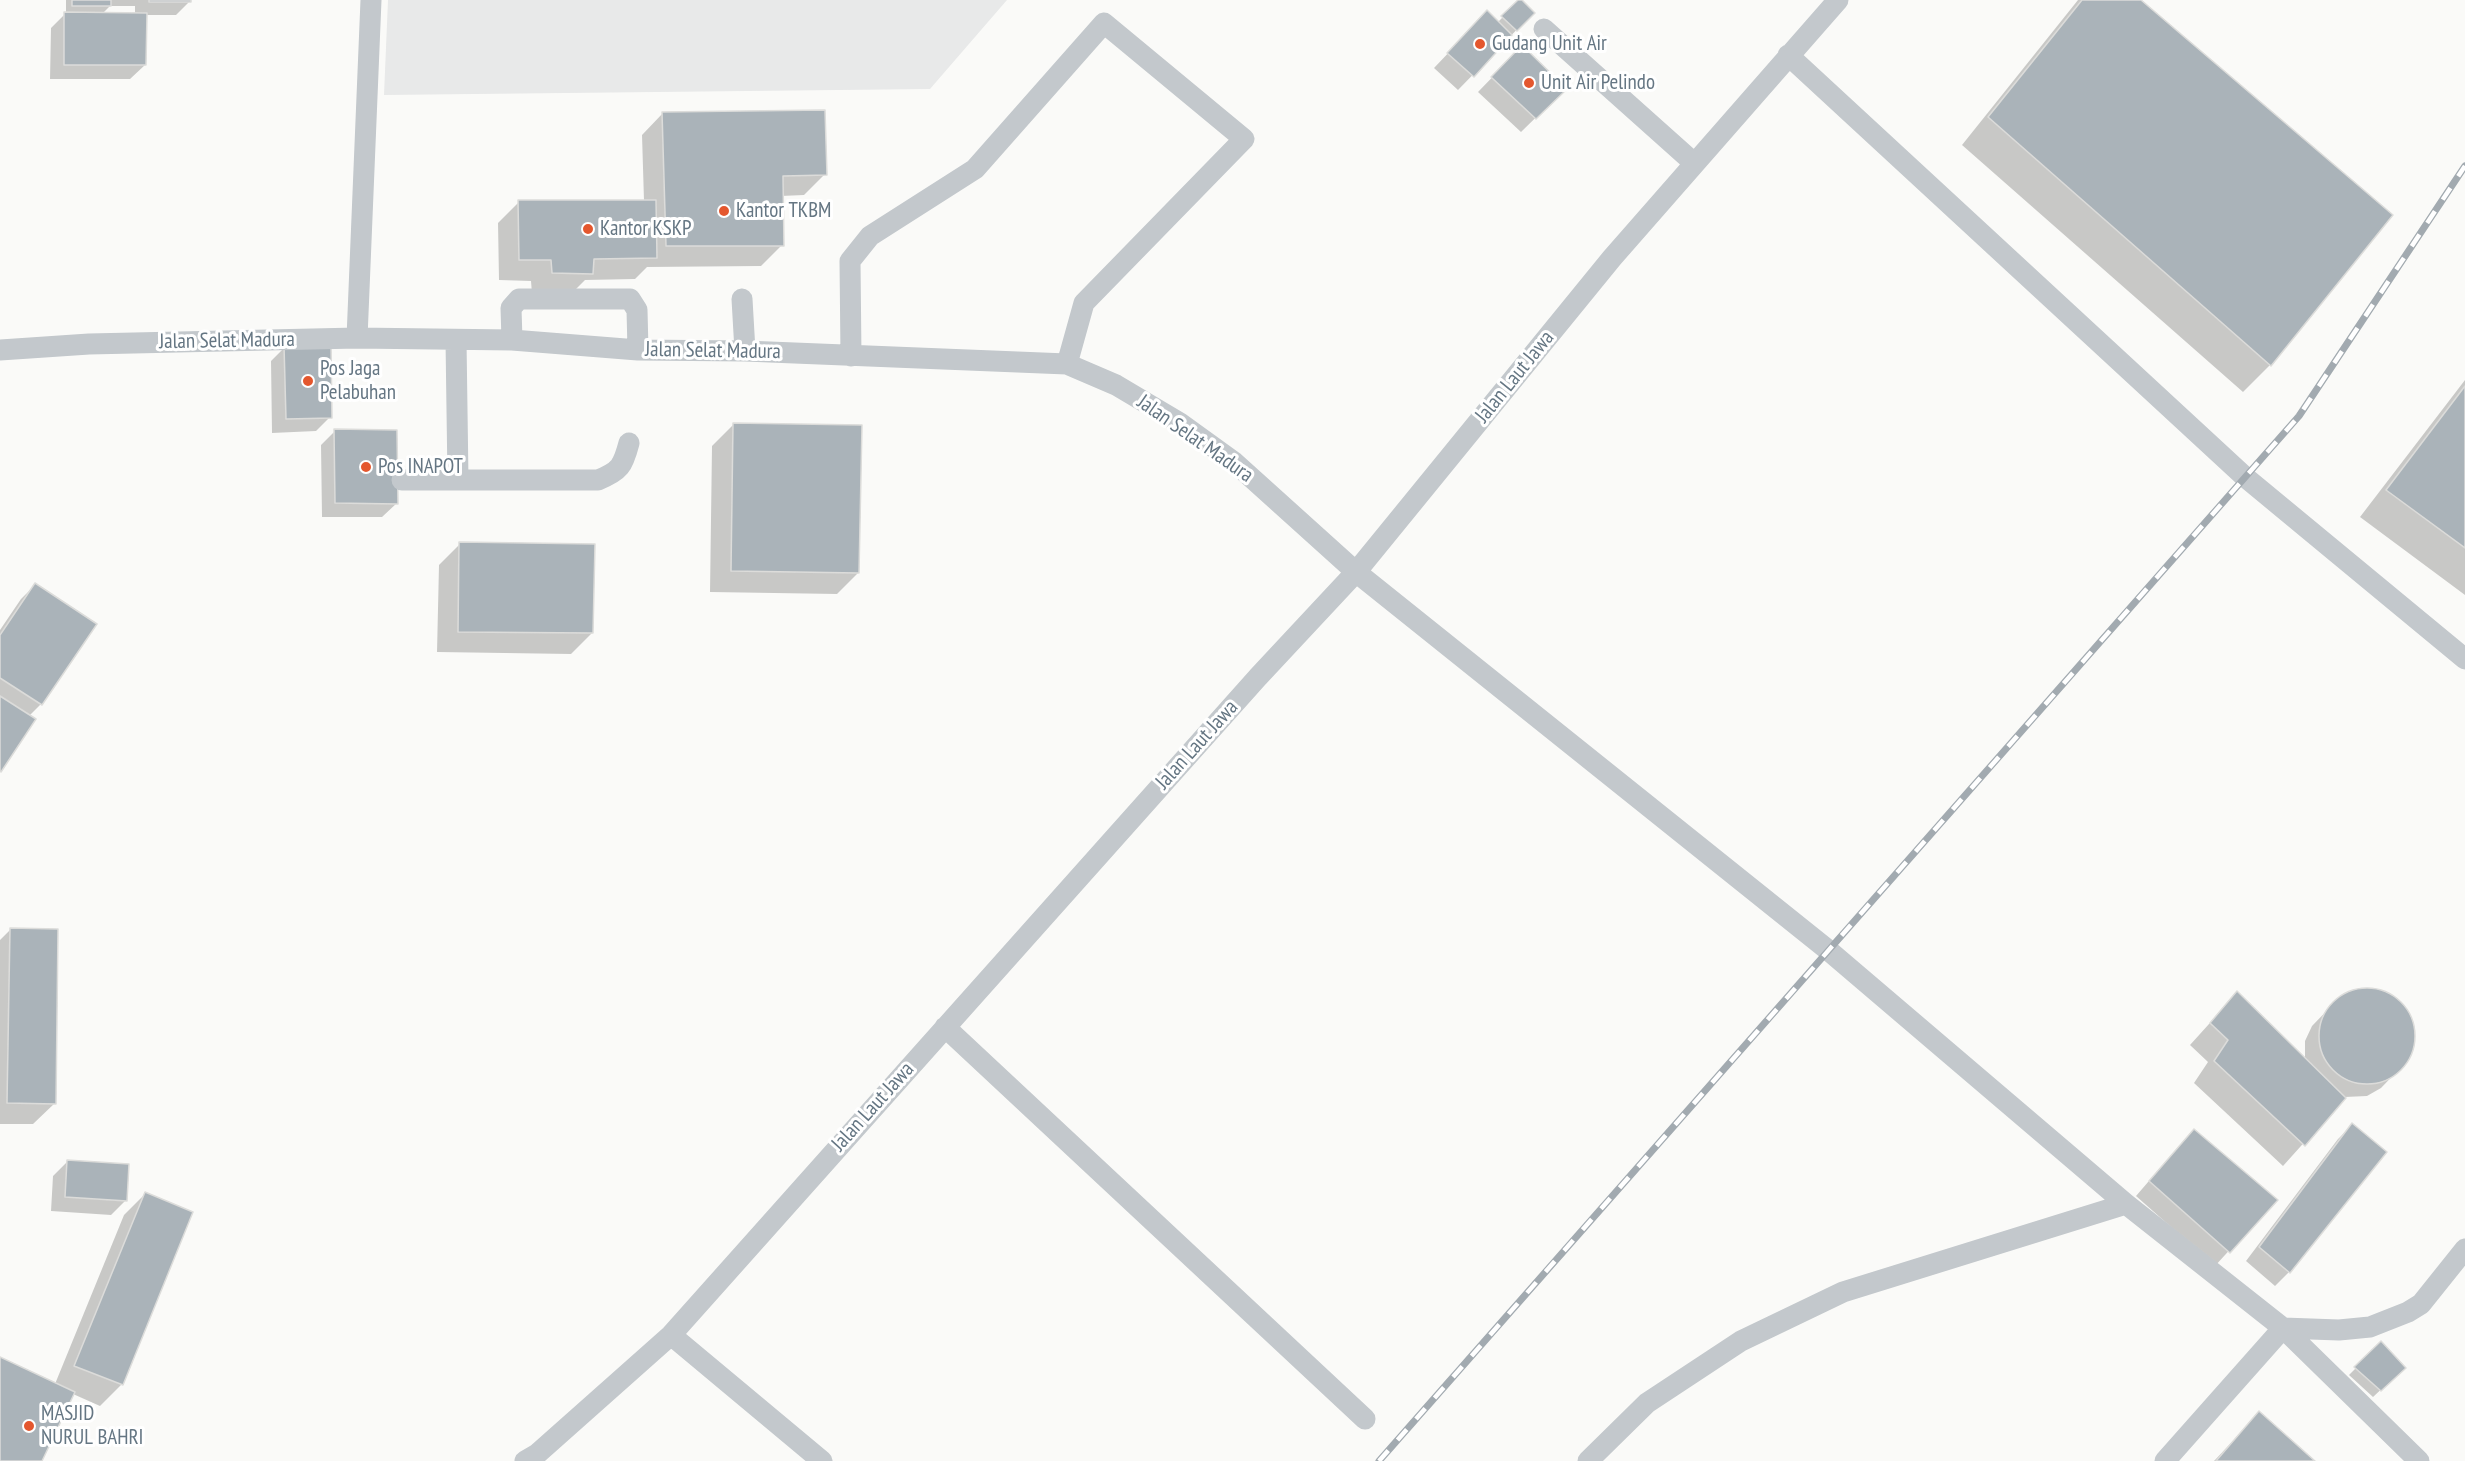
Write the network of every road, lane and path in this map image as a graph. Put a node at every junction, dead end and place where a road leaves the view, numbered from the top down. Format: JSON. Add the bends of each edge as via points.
{"nodes":[{"id":1,"x":371,"y":0,"type":"edge"},
{"id":2,"x":1838,"y":0,"type":"edge"},
{"id":3,"x":1544,"y":29,"type":"dead end"},
{"id":4,"x":1788,"y":55,"type":"junction"},
{"id":5,"x":1694,"y":163,"type":"junction"},
{"id":6,"x":742,"y":299,"type":"dead end"},
{"id":7,"x":357,"y":338,"type":"junction"},
{"id":8,"x":456,"y":340,"type":"junction"},
{"id":9,"x":512,"y":340,"type":"junction"},
{"id":10,"x":0,"y":350,"type":"edge"},
{"id":11,"x":638,"y":350,"type":"junction"},
{"id":12,"x":744,"y":351,"type":"junction"},
{"id":13,"x":851,"y":356,"type":"junction"},
{"id":14,"x":1067,"y":364,"type":"junction"},
{"id":15,"x":629,"y":443,"type":"dead end"},
{"id":16,"x":402,"y":480,"type":"dead end"},
{"id":17,"x":458,"y":480,"type":"junction"},
{"id":18,"x":1356,"y":572,"type":"junction"},
{"id":19,"x":2465,"y":658,"type":"edge"},
{"id":20,"x":945,"y":1027,"type":"junction"},
{"id":21,"x":2126,"y":1204,"type":"junction"},
{"id":22,"x":2465,"y":1249,"type":"edge"},
{"id":23,"x":2283,"y":1328,"type":"junction"},
{"id":24,"x":671,"y":1335,"type":"junction"},
{"id":25,"x":1365,"y":1419,"type":"dead end"},
{"id":26,"x":525,"y":1461,"type":"edge"},
{"id":27,"x":822,"y":1461,"type":"edge"},
{"id":28,"x":1588,"y":1461,"type":"edge"},
{"id":29,"x":2165,"y":1461,"type":"edge"},
{"id":30,"x":2419,"y":1461,"type":"edge"}],
"edges":[{"from":1,"to":7,"type":"lane"},
{"from":2,"to":4,"type":"lane","name":"Jalan Laut Jawa"},
{"from":3,"to":5,"type":"lane"},
{"from":4,"to":5,"type":"lane","name":"Jalan Laut Jawa"},
{"from":4,"to":19,"type":"lane","via":[[2245,477]]},
{"from":5,"to":18,"type":"lane","name":"Jalan Laut Jawa"},
{"from":6,"to":12,"type":"lane"},
{"from":7,"to":8,"type":"lane","name":"Jalan Selat Madura"},
{"from":7,"to":10,"type":"lane","name":"Jalan Selat Madura","via":[[89,344]]},
{"from":8,"to":9,"type":"lane","name":"Jalan Selat Madura"},
{"from":8,"to":17,"type":"lane"},
{"from":9,"to":11,"type":"lane","name":"Jalan Selat Madura"},
{"from":9,"to":11,"type":"lane","via":[[511,308],[519,299],[630,299],[637,310]]},
{"from":11,"to":12,"type":"lane","name":"Jalan Selat Madura"},
{"from":12,"to":13,"type":"lane","name":"Jalan Selat Madura"},
{"from":13,"to":14,"type":"lane","name":"Jalan Selat Madura"},
{"from":13,"to":14,"type":"lane","via":[[850,261],[870,236],[975,169],[1104,23],[1244,139],[1084,303]]},
{"from":14,"to":18,"type":"lane","name":"Jalan Selat Madura","via":[[1116,386],[1180,423],[1234,462]]},
{"from":15,"to":17,"type":"lane","via":[[623,464],[615,473],[598,480]]},
{"from":16,"to":17,"type":"lane"},
{"from":18,"to":20,"type":"lane","name":"Jalan Laut Jawa"},
{"from":18,"to":21,"type":"lane","name":"Jalan Selat Madura","via":[[1828,950]]},
{"from":20,"to":24,"type":"lane","name":"Jalan Laut Jawa"},
{"from":20,"to":25,"type":"lane"},
{"from":21,"to":23,"type":"lane","name":"Jalan Selat Madura"},
{"from":21,"to":28,"type":"lane","via":[[1843,1292],[1741,1341],[1647,1403]]},
{"from":22,"to":23,"type":"lane","via":[[2421,1304],[2408,1312],[2370,1327]]},
{"from":23,"to":29,"type":"lane"},
{"from":23,"to":30,"type":"lane","name":"Jalan Selat Madura"},
{"from":24,"to":26,"type":"lane","name":"Jalan Laut Jawa"},
{"from":24,"to":27,"type":"lane"}]}
